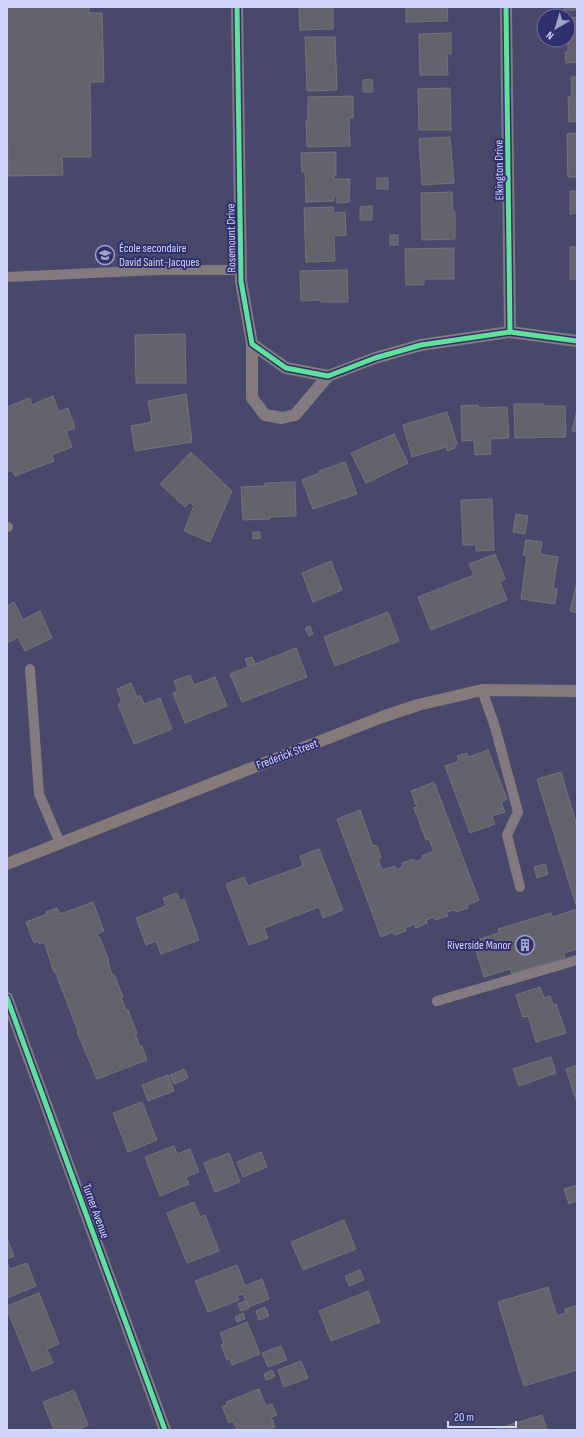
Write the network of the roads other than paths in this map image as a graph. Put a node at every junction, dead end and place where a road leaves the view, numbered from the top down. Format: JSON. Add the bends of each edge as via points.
{"nodes":[{"id":1,"x":237,"y":7,"type":"edge"},
{"id":2,"x":506,"y":7,"type":"edge"},
{"id":3,"x":241,"y":270,"type":"junction"},
{"id":4,"x":7,"y":278,"type":"edge"},
{"id":5,"x":510,"y":332,"type":"junction"},
{"id":6,"x":577,"y":341,"type":"edge"},
{"id":7,"x":252,"y":344,"type":"junction"},
{"id":8,"x":328,"y":376,"type":"junction"},
{"id":9,"x":30,"y":669,"type":"dead end"},
{"id":10,"x":482,"y":690,"type":"junction"},
{"id":11,"x":577,"y":692,"type":"edge"},
{"id":12,"x":60,"y":843,"type":"junction"},
{"id":13,"x":7,"y":864,"type":"edge"},
{"id":14,"x":520,"y":887,"type":"dead end"},
{"id":15,"x":577,"y":960,"type":"edge"},
{"id":16,"x":7,"y":998,"type":"edge"},
{"id":17,"x":437,"y":1002,"type":"dead end"},
{"id":18,"x":165,"y":1430,"type":"edge"}],
"edges":[{"from":1,"to":3,"type":"street","name":"Rosemount Drive"},
{"from":2,"to":5,"type":"street","name":"Elkington Drive"},
{"from":3,"to":4,"type":"lane","via":[[158,270]]},
{"from":3,"to":7,"type":"street","name":"Rosemount Drive"},
{"from":5,"to":6,"type":"street","name":"Rosemount Drive"},
{"from":5,"to":8,"type":"street","name":"Rosemount Drive","via":[[421,345],[375,358]]},
{"from":7,"to":8,"type":"street","via":[[286,368]]},
{"from":7,"to":8,"type":"street","name":"Rosemount Drive","via":[[252,398],[265,415],[282,418],[294,415]]},
{"from":9,"to":12,"type":"lane","via":[[39,794]]},
{"from":10,"to":11,"type":"main road","name":"Frederick Street"},
{"from":10,"to":12,"type":"main road","name":"Frederick Street","via":[[418,705],[382,717]]},
{"from":10,"to":14,"type":"lane","via":[[518,812],[507,835]]},
{"from":12,"to":13,"type":"main road","name":"Frederick Street"},
{"from":15,"to":17,"type":"lane"},
{"from":16,"to":18,"type":"street","name":"Turner Avenue"}]}
